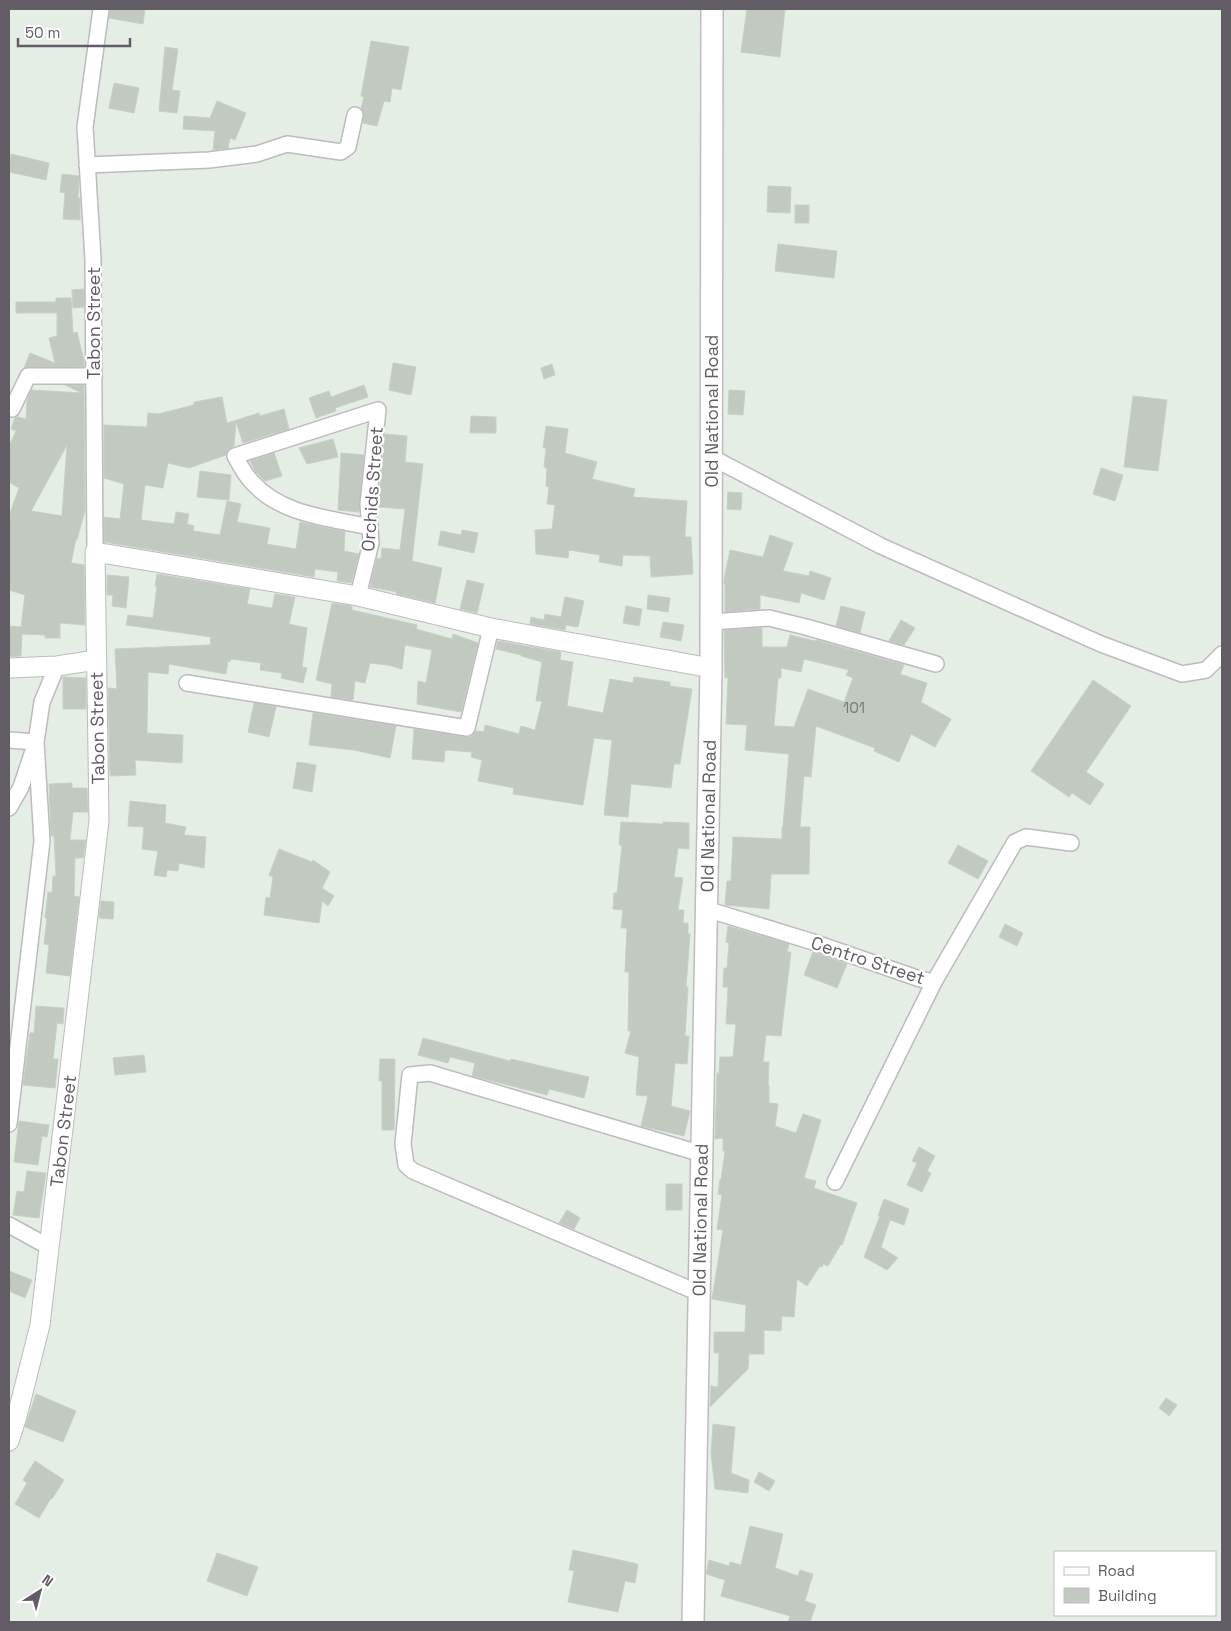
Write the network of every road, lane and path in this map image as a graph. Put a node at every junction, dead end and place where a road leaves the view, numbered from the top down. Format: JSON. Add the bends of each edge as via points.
{"nodes":[{"id":1,"x":101,"y":9,"type":"edge"},
{"id":2,"x":712,"y":9,"type":"edge"},
{"id":3,"x":355,"y":115,"type":"dead end"},
{"id":4,"x":87,"y":165,"type":"junction"},
{"id":5,"x":94,"y":376,"type":"junction"},
{"id":6,"x":10,"y":412,"type":"edge"},
{"id":7,"x":711,"y":457,"type":"junction"},
{"id":8,"x":370,"y":528,"type":"junction"},
{"id":9,"x":95,"y":552,"type":"junction"},
{"id":10,"x":358,"y":596,"type":"junction"},
{"id":11,"x":711,"y":622,"type":"junction"},
{"id":12,"x":491,"y":628,"type":"junction"},
{"id":13,"x":1222,"y":654,"type":"edge"},
{"id":14,"x":96,"y":660,"type":"junction"},
{"id":15,"x":936,"y":664,"type":"dead end"},
{"id":16,"x":57,"y":666,"type":"junction"},
{"id":17,"x":9,"y":668,"type":"edge"},
{"id":18,"x":711,"y":668,"type":"junction"},
{"id":19,"x":187,"y":683,"type":"dead end"},
{"id":20,"x":9,"y":740,"type":"edge"},
{"id":21,"x":36,"y":742,"type":"junction"},
{"id":22,"x":9,"y":808,"type":"edge"},
{"id":23,"x":1071,"y":843,"type":"dead end"},
{"id":24,"x":706,"y":910,"type":"junction"},
{"id":25,"x":934,"y":982,"type":"junction"},
{"id":26,"x":9,"y":1124,"type":"edge"},
{"id":27,"x":702,"y":1154,"type":"junction"},
{"id":28,"x":835,"y":1182,"type":"dead end"},
{"id":29,"x":9,"y":1226,"type":"edge"},
{"id":30,"x":49,"y":1247,"type":"junction"},
{"id":31,"x":699,"y":1293,"type":"junction"},
{"id":32,"x":9,"y":1441,"type":"edge"},
{"id":33,"x":693,"y":1622,"type":"edge"}],
"edges":[{"from":1,"to":4,"type":"street","name":"Tabon Street","via":[[85,126]]},
{"from":2,"to":7,"type":"main road","name":"Old National Road"},
{"from":3,"to":4,"type":"street","via":[[348,147],[341,152],[288,144],[257,154],[209,160]]},
{"from":4,"to":5,"type":"street","name":"Tabon Street","via":[[93,258]]},
{"from":5,"to":6,"type":"street","via":[[28,376]]},
{"from":5,"to":9,"type":"street","name":"Tabon Street"},
{"from":7,"to":11,"type":"main road","name":"Old National Road"},
{"from":7,"to":13,"type":"street","via":[[882,546],[1101,644],[1182,674],[1206,670]]},
{"from":8,"to":8,"type":"street","name":"Orchids Street","via":[[289,509],[260,491],[235,456],[378,410],[368,504]]},
{"from":8,"to":10,"type":"street","name":"Orchids Street","via":[[371,543]]},
{"from":9,"to":10,"type":"street"},
{"from":9,"to":14,"type":"street","name":"Tabon Street"},
{"from":10,"to":12,"type":"street"},
{"from":11,"to":15,"type":"street","via":[[769,618]]},
{"from":11,"to":18,"type":"main road","name":"Old National Road"},
{"from":12,"to":18,"type":"street"},
{"from":12,"to":19,"type":"street","via":[[468,728]]},
{"from":14,"to":16,"type":"street"},
{"from":14,"to":30,"type":"street","name":"Tabon Street","via":[[99,821]]},
{"from":16,"to":17,"type":"street"},
{"from":16,"to":21,"type":"street","via":[[42,702]]},
{"from":18,"to":24,"type":"main road","name":"Old National Road"},
{"from":20,"to":21,"type":"street"},
{"from":21,"to":22,"type":"street","via":[[22,787]]},
{"from":21,"to":26,"type":"street","via":[[42,841]]},
{"from":23,"to":25,"type":"street","name":"Centro Street","via":[[1026,837],[1014,842]]},
{"from":24,"to":25,"type":"street","name":"Centro Street"},
{"from":24,"to":27,"type":"main road","name":"Old National Road"},
{"from":25,"to":28,"type":"street"},
{"from":27,"to":31,"type":"main road","name":"Old National Road"},
{"from":27,"to":31,"type":"street","via":[[430,1073],[410,1075],[403,1144],[406,1165],[413,1171]]},
{"from":29,"to":30,"type":"street"},
{"from":30,"to":32,"type":"street","name":"Tabon Street","via":[[40,1325]]},
{"from":31,"to":33,"type":"main road","name":"Old National Road"}]}
